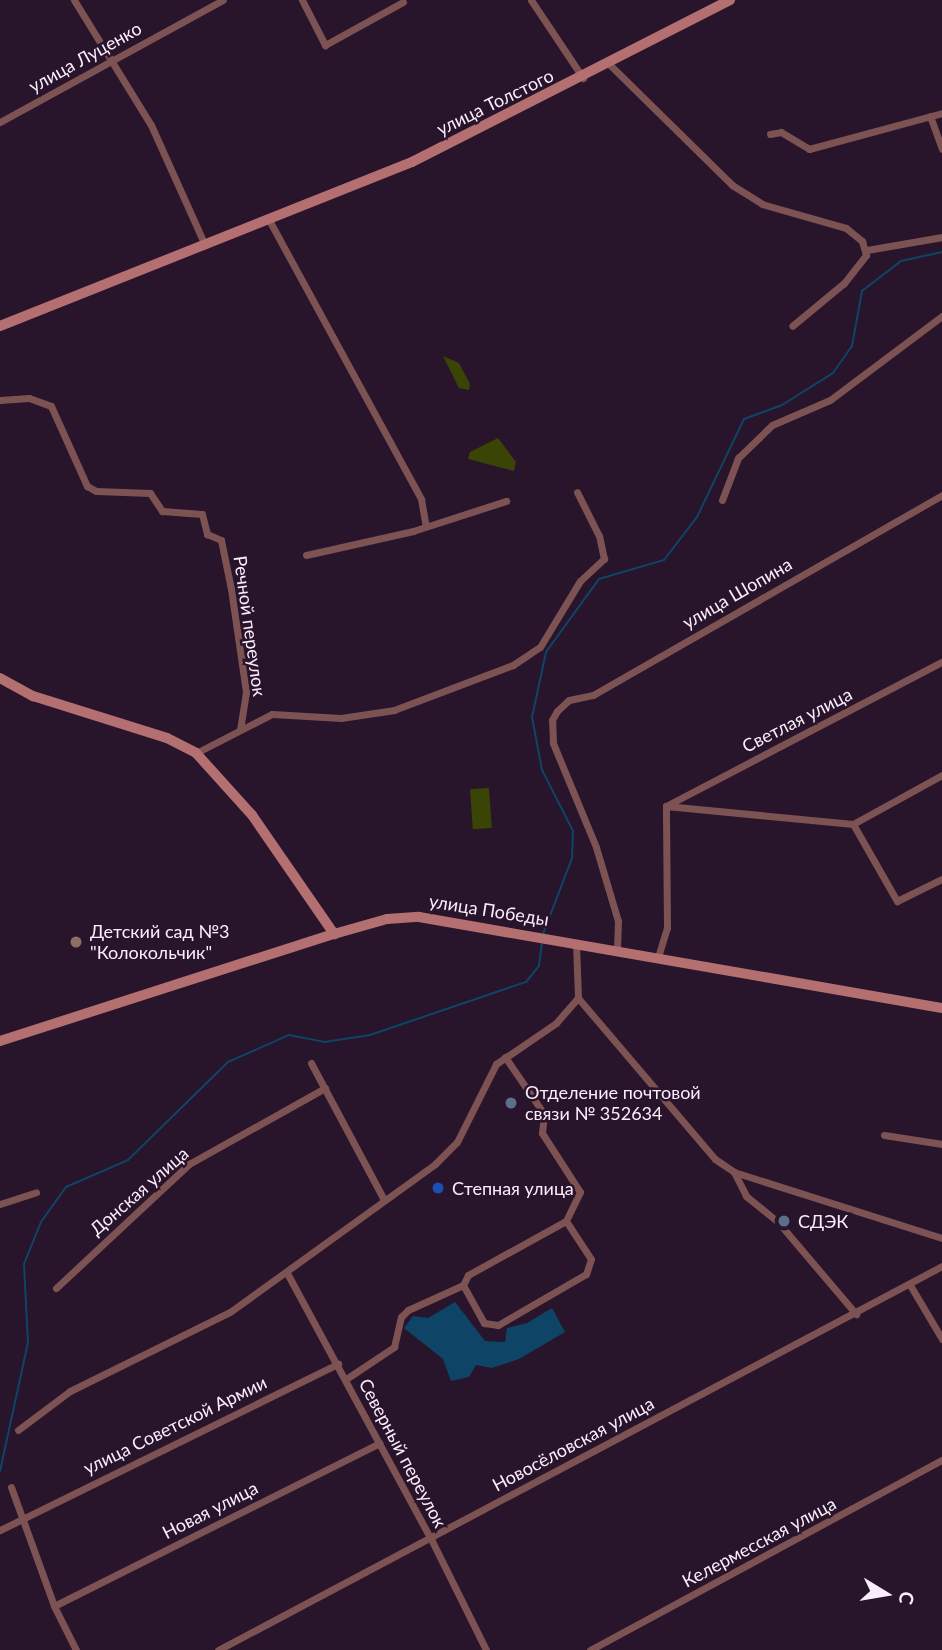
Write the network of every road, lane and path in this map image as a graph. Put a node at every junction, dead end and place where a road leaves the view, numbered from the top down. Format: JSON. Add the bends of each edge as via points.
{"nodes":[{"id":1,"x":74,"y":0,"type":"edge"},
{"id":2,"x":223,"y":0,"type":"edge"},
{"id":3,"x":302,"y":0,"type":"edge"},
{"id":4,"x":531,"y":0,"type":"edge"},
{"id":5,"x":730,"y":0,"type":"edge"},
{"id":6,"x":404,"y":2,"type":"dead end"},
{"id":7,"x":113,"y":58,"type":"junction"},
{"id":8,"x":609,"y":64,"type":"junction"},
{"id":9,"x":583,"y":78,"type":"junction"},
{"id":10,"x":942,"y":113,"type":"edge"},
{"id":11,"x":930,"y":116,"type":"junction"},
{"id":12,"x":0,"y":122,"type":"edge"},
{"id":13,"x":770,"y":134,"type":"dead end"},
{"id":14,"x":942,"y":149,"type":"edge"},
{"id":15,"x":269,"y":220,"type":"junction"},
{"id":16,"x":942,"y":237,"type":"edge"},
{"id":17,"x":205,"y":245,"type":"junction"},
{"id":18,"x":867,"y":250,"type":"junction"},
{"id":19,"x":942,"y":316,"type":"edge"},
{"id":20,"x":0,"y":326,"type":"edge"},
{"id":21,"x":792,"y":326,"type":"dead end"},
{"id":22,"x":0,"y":400,"type":"edge"},
{"id":23,"x":577,"y":492,"type":"dead end"},
{"id":24,"x":942,"y":495,"type":"edge"},
{"id":25,"x":506,"y":500,"type":"dead end"},
{"id":26,"x":722,"y":500,"type":"dead end"},
{"id":27,"x":426,"y":526,"type":"junction"},
{"id":28,"x":306,"y":555,"type":"dead end"},
{"id":29,"x":942,"y":662,"type":"edge"},
{"id":30,"x":0,"y":679,"type":"edge"},
{"id":31,"x":240,"y":730,"type":"junction"},
{"id":32,"x":196,"y":753,"type":"junction"},
{"id":33,"x":942,"y":775,"type":"edge"},
{"id":34,"x":666,"y":806,"type":"junction"},
{"id":35,"x":853,"y":824,"type":"junction"},
{"id":36,"x":942,"y":879,"type":"edge"},
{"id":37,"x":334,"y":934,"type":"junction"},
{"id":38,"x":576,"y":942,"type":"junction"},
{"id":39,"x":617,"y":949,"type":"junction"},
{"id":40,"x":658,"y":957,"type":"junction"},
{"id":41,"x":578,"y":998,"type":"junction"},
{"id":42,"x":942,"y":1009,"type":"edge"},
{"id":43,"x":0,"y":1041,"type":"edge"},
{"id":44,"x":505,"y":1057,"type":"junction"},
{"id":45,"x":311,"y":1063,"type":"dead end"},
{"id":46,"x":325,"y":1088,"type":"junction"},
{"id":47,"x":884,"y":1135,"type":"dead end"},
{"id":48,"x":942,"y":1144,"type":"edge"},
{"id":49,"x":734,"y":1172,"type":"junction"},
{"id":50,"x":36,"y":1192,"type":"dead end"},
{"id":51,"x":384,"y":1200,"type":"junction"},
{"id":52,"x":0,"y":1204,"type":"edge"},
{"id":53,"x":566,"y":1221,"type":"junction"},
{"id":54,"x":942,"y":1238,"type":"edge"},
{"id":55,"x":942,"y":1266,"type":"edge"},
{"id":56,"x":287,"y":1273,"type":"junction"},
{"id":57,"x":463,"y":1284,"type":"junction"},
{"id":58,"x":910,"y":1285,"type":"junction"},
{"id":59,"x":56,"y":1288,"type":"dead end"},
{"id":60,"x":856,"y":1314,"type":"junction"},
{"id":61,"x":942,"y":1339,"type":"edge"},
{"id":62,"x":338,"y":1364,"type":"junction"},
{"id":63,"x":346,"y":1379,"type":"junction"},
{"id":64,"x":18,"y":1430,"type":"dead end"},
{"id":65,"x":380,"y":1443,"type":"junction"},
{"id":66,"x":942,"y":1460,"type":"edge"},
{"id":67,"x":11,"y":1487,"type":"dead end"},
{"id":68,"x":24,"y":1515,"type":"junction"},
{"id":69,"x":0,"y":1530,"type":"edge"},
{"id":70,"x":430,"y":1536,"type":"junction"},
{"id":71,"x":54,"y":1606,"type":"junction"},
{"id":72,"x":76,"y":1650,"type":"edge"},
{"id":73,"x":218,"y":1650,"type":"edge"},
{"id":74,"x":486,"y":1650,"type":"edge"},
{"id":75,"x":590,"y":1650,"type":"edge"}],
"edges":[{"from":1,"to":7,"type":"street"},
{"from":2,"to":7,"type":"street","name":"улица Луценко"},
{"from":3,"to":6,"type":"street","via":[[325,45]]},
{"from":4,"to":9,"type":"street"},
{"from":5,"to":8,"type":"street","name":"улица Толстого"},
{"from":7,"to":12,"type":"street","name":"улица Луценко"},
{"from":7,"to":17,"type":"street","via":[[151,125]]},
{"from":8,"to":9,"type":"street","name":"улица Толстого"},
{"from":8,"to":18,"type":"street","via":[[732,185],[762,204],[846,228]]},
{"from":9,"to":15,"type":"street","name":"улица Толстого","via":[[412,162]]},
{"from":10,"to":11,"type":"street"},
{"from":11,"to":13,"type":"street","via":[[809,149],[781,132]]},
{"from":11,"to":14,"type":"street"},
{"from":15,"to":17,"type":"street","name":"улица Толстого"},
{"from":15,"to":27,"type":"street","via":[[421,499]]},
{"from":16,"to":18,"type":"street"},
{"from":17,"to":20,"type":"street","name":"улица Толстого"},
{"from":18,"to":21,"type":"street","via":[[844,283]]},
{"from":19,"to":26,"type":"street","via":[[830,400],[772,425],[738,458]]},
{"from":22,"to":31,"type":"street","name":"Речной переулок","via":[[29,398],[51,406],[87,486],[96,491],[150,493],[162,510],[202,514],[207,534],[221,540],[246,692]]},
{"from":23,"to":31,"type":"street","via":[[599,536],[604,559],[579,581],[540,647],[493,676],[394,710],[341,718],[272,714]]},
{"from":24,"to":39,"type":"street","name":"улица Шопина","via":[[593,695],[569,700],[552,720],[553,743],[596,846],[618,921]]},
{"from":25,"to":27,"type":"street"},
{"from":27,"to":28,"type":"street"},
{"from":29,"to":34,"type":"street","name":"Светлая улица"},
{"from":30,"to":32,"type":"street","via":[[33,695],[167,738]]},
{"from":31,"to":32,"type":"street"},
{"from":32,"to":37,"type":"street","via":[[252,815]]},
{"from":33,"to":35,"type":"street"},
{"from":34,"to":35,"type":"street"},
{"from":34,"to":40,"type":"street","via":[[667,928]]},
{"from":35,"to":36,"type":"street","via":[[897,901]]},
{"from":37,"to":38,"type":"street","name":"улица Победы","via":[[387,919],[419,917]]},
{"from":37,"to":43,"type":"street","name":"улица Победы"},
{"from":38,"to":39,"type":"street","name":"улица Победы"},
{"from":38,"to":41,"type":"street"},
{"from":39,"to":40,"type":"street","name":"улица Победы"},
{"from":40,"to":42,"type":"street","name":"улица Победы"},
{"from":41,"to":44,"type":"street","via":[[556,1023]]},
{"from":41,"to":49,"type":"street","via":[[691,1135]]},
{"from":44,"to":51,"type":"street","via":[[496,1064],[457,1142]]},
{"from":44,"to":53,"type":"street","via":[[544,1114],[542,1133],[580,1192]]},
{"from":45,"to":46,"type":"street"},
{"from":46,"to":51,"type":"street"},
{"from":46,"to":59,"type":"street","name":"Донская улица","via":[[189,1164]]},
{"from":47,"to":48,"type":"street"},
{"from":49,"to":54,"type":"street"},
{"from":49,"to":60,"type":"street","via":[[746,1196],[778,1222]]},
{"from":50,"to":52,"type":"street"},
{"from":51,"to":56,"type":"street"},
{"from":53,"to":57,"type":"street","via":[[468,1275]]},
{"from":53,"to":57,"type":"street","via":[[591,1259],[586,1274],[498,1325],[484,1323]]},
{"from":55,"to":58,"type":"street","name":"Новосёловская улица"},
{"from":56,"to":62,"type":"street","name":"Северный переулок"},
{"from":56,"to":64,"type":"street","via":[[230,1312],[71,1391]]},
{"from":57,"to":63,"type":"street","via":[[408,1310],[401,1317],[394,1347]]},
{"from":58,"to":60,"type":"street","name":"Новосёловская улица"},
{"from":58,"to":61,"type":"street"},
{"from":60,"to":70,"type":"street","name":"Новосёловская улица"},
{"from":62,"to":63,"type":"street","name":"Северный переулок"},
{"from":62,"to":68,"type":"street","name":"улица Советской Армии"},
{"from":63,"to":65,"type":"street","name":"Северный переулок"},
{"from":65,"to":70,"type":"street","name":"Северный переулок"},
{"from":65,"to":71,"type":"street","name":"Новая улица"},
{"from":66,"to":75,"type":"street","name":"Келермесская улица"},
{"from":67,"to":68,"type":"street"},
{"from":68,"to":69,"type":"street","name":"улица Советской Армии"},
{"from":68,"to":71,"type":"street"},
{"from":70,"to":73,"type":"street","name":"Новосёловская улица"},
{"from":70,"to":74,"type":"street","name":"Северный переулок"},
{"from":71,"to":72,"type":"street"}]}
